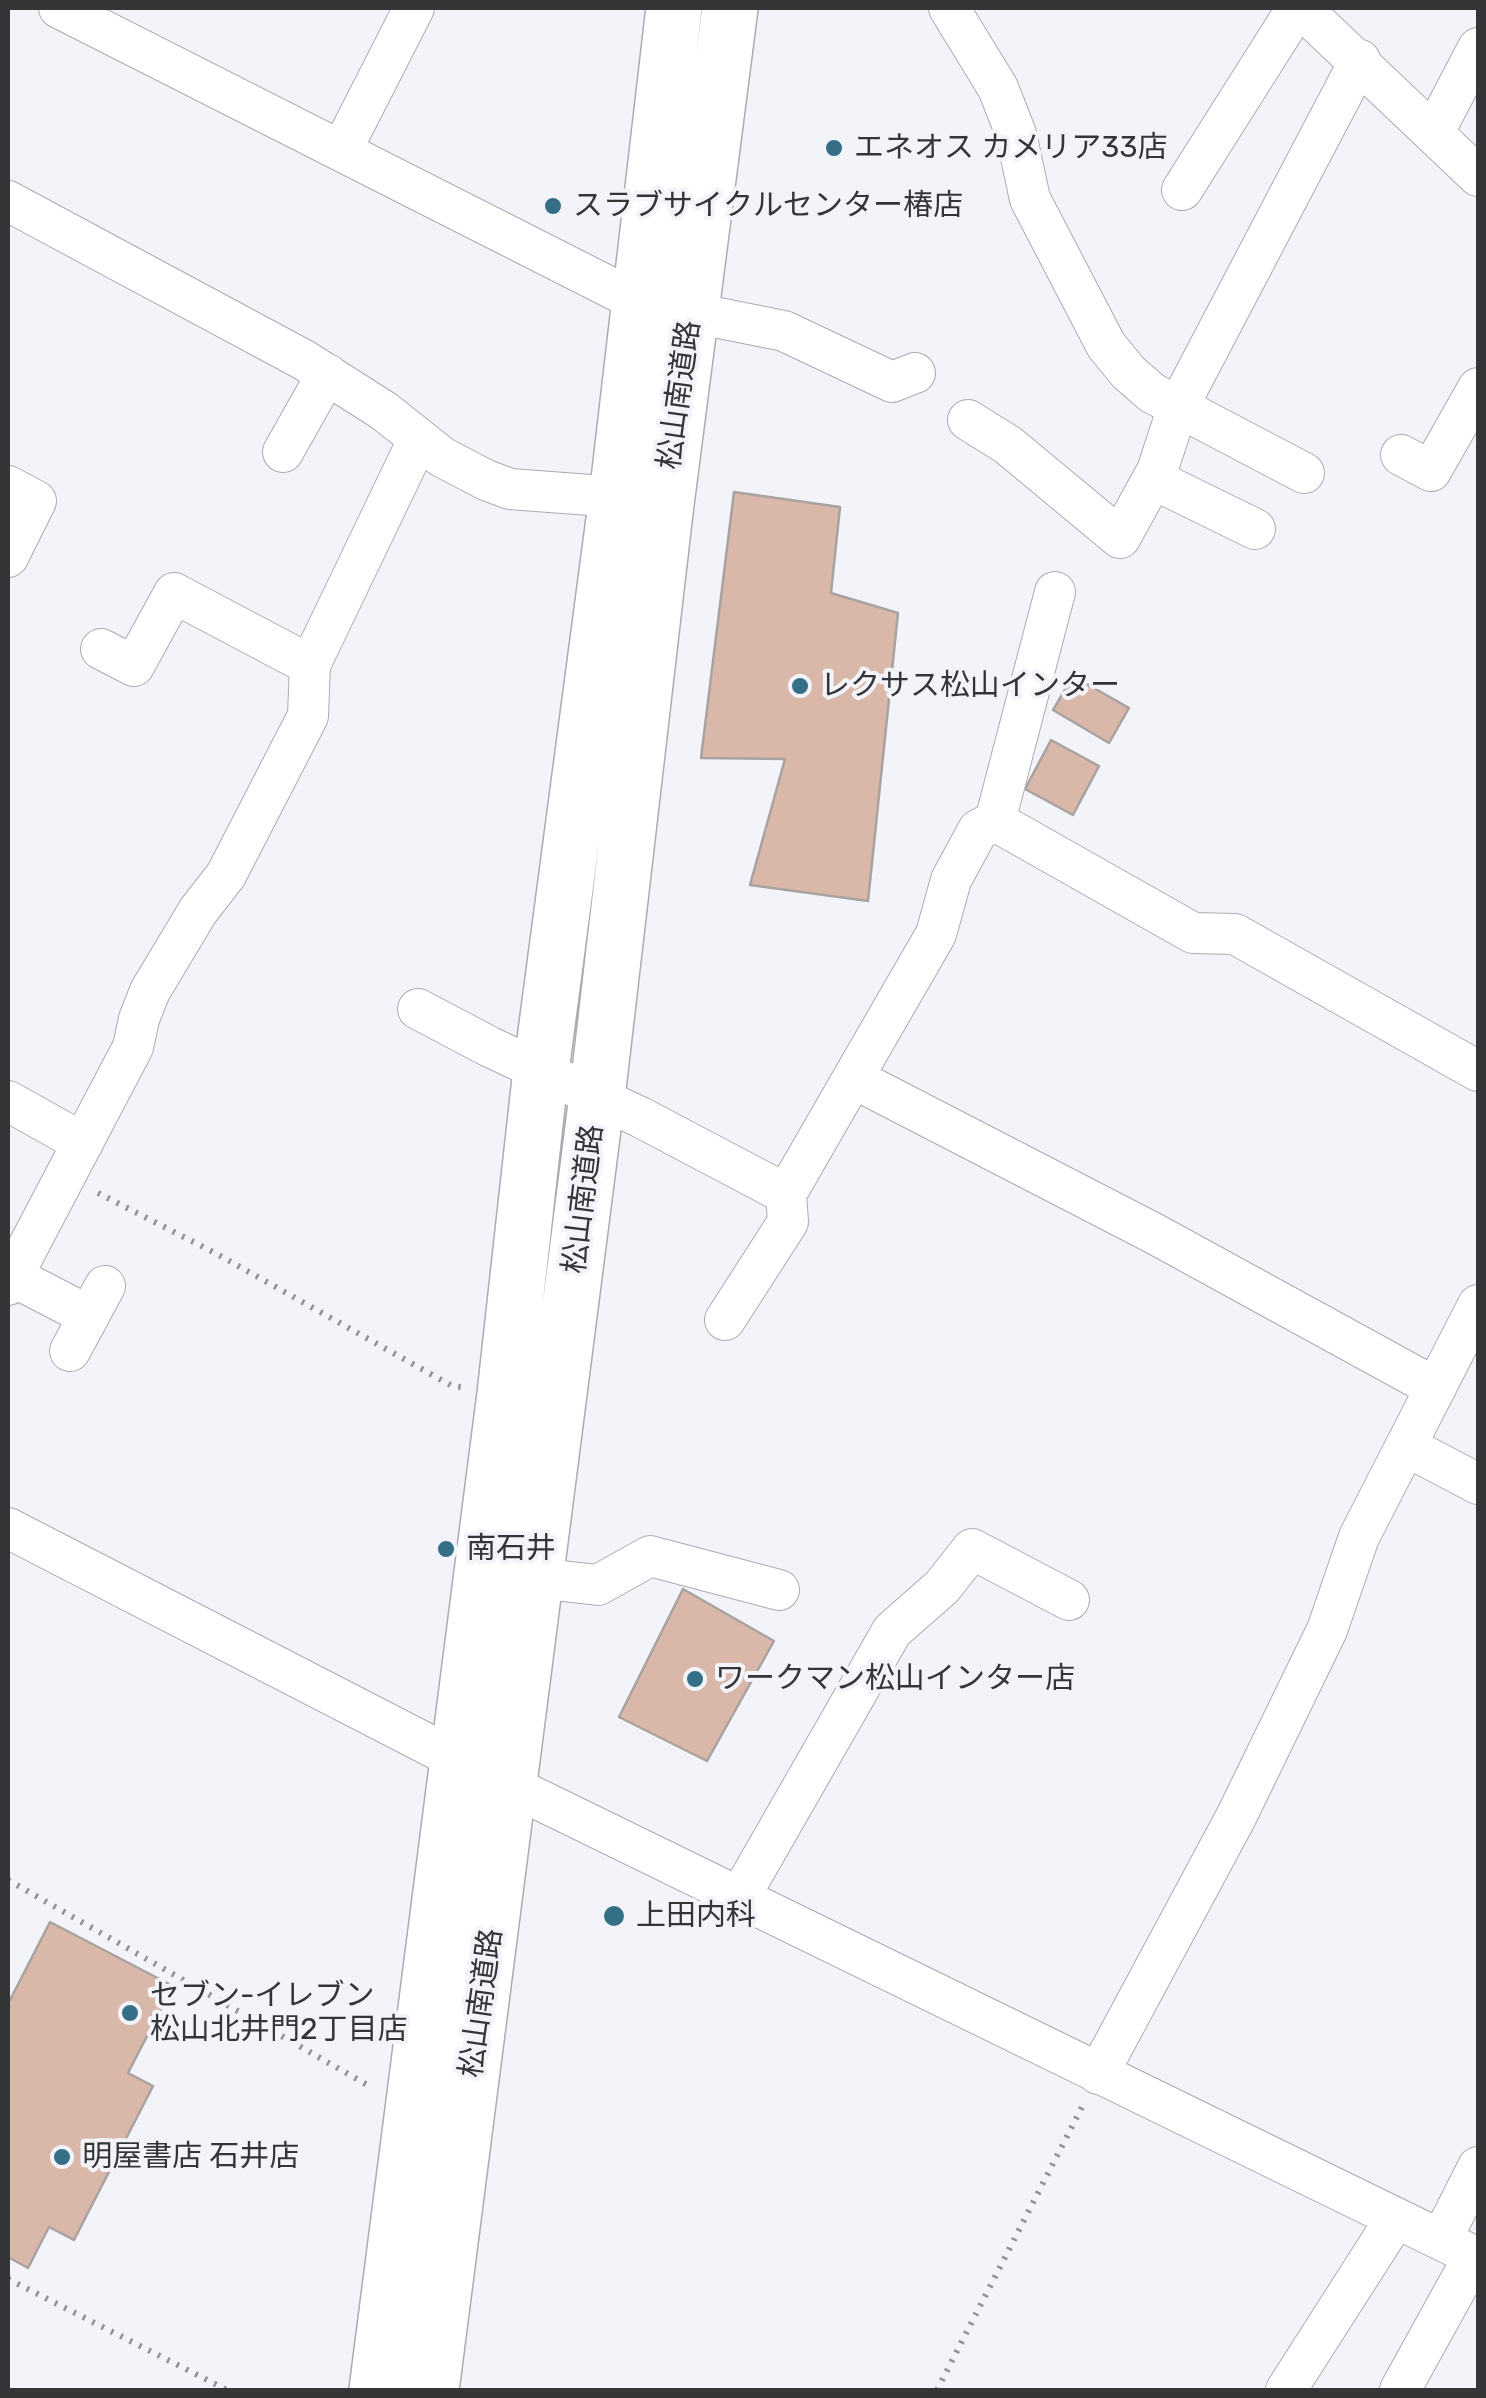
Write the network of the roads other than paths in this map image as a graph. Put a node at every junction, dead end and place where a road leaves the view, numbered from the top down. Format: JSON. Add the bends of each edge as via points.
{"nodes":[{"id":1,"x":59,"y":8,"type":"edge"},
{"id":2,"x":414,"y":8,"type":"edge"},
{"id":3,"x":674,"y":8,"type":"edge"},
{"id":4,"x":730,"y":8,"type":"edge"},
{"id":5,"x":949,"y":8,"type":"edge"},
{"id":6,"x":1299,"y":8,"type":"edge"},
{"id":7,"x":1478,"y":48,"type":"edge"},
{"id":8,"x":1360,"y":60,"type":"junction"},
{"id":9,"x":1434,"y":132,"type":"junction"},
{"id":10,"x":341,"y":151,"type":"junction"},
{"id":11,"x":1478,"y":176,"type":"edge"},
{"id":12,"x":1182,"y":190,"type":"dead end"},
{"id":13,"x":8,"y":201,"type":"edge"},
{"id":14,"x":639,"y":302,"type":"junction"},
{"id":15,"x":692,"y":312,"type":"junction"},
{"id":16,"x":916,"y":373,"type":"dead end"},
{"id":17,"x":327,"y":374,"type":"junction"},
{"id":18,"x":1478,"y":388,"type":"edge"},
{"id":19,"x":1178,"y":407,"type":"junction"},
{"id":20,"x":968,"y":420,"type":"dead end"},
{"id":21,"x":418,"y":440,"type":"junction"},
{"id":22,"x":283,"y":452,"type":"dead end"},
{"id":23,"x":1401,"y":455,"type":"dead end"},
{"id":24,"x":1304,"y":473,"type":"dead end"},
{"id":25,"x":1153,"y":479,"type":"junction"},
{"id":26,"x":8,"y":486,"type":"edge"},
{"id":27,"x":617,"y":497,"type":"junction"},
{"id":28,"x":1255,"y":530,"type":"dead end"},
{"id":29,"x":8,"y":557,"type":"edge"},
{"id":30,"x":1055,"y":592,"type":"dead end"},
{"id":31,"x":101,"y":649,"type":"dead end"},
{"id":32,"x":310,"y":665,"type":"junction"},
{"id":33,"x":995,"y":822,"type":"junction"},
{"id":34,"x":418,"y":1009,"type":"dead end"},
{"id":35,"x":541,"y":1070,"type":"junction"},
{"id":36,"x":1478,"y":1071,"type":"edge"},
{"id":37,"x":853,"y":1078,"type":"junction"},
{"id":38,"x":597,"y":1097,"type":"junction"},
{"id":39,"x":8,"y":1101,"type":"edge"},
{"id":40,"x":74,"y":1160,"type":"junction"},
{"id":41,"x":786,"y":1194,"type":"junction"},
{"id":42,"x":10,"y":1281,"type":"edge"},
{"id":43,"x":1478,"y":1305,"type":"edge"},
{"id":44,"x":88,"y":1318,"type":"dead end"},
{"id":45,"x":726,"y":1320,"type":"dead end"},
{"id":46,"x":1436,"y":1388,"type":"junction"},
{"id":47,"x":1406,"y":1446,"type":"junction"},
{"id":48,"x":1478,"y":1484,"type":"edge"},
{"id":49,"x":8,"y":1528,"type":"edge"},
{"id":50,"x":536,"y":1578,"type":"junction"},
{"id":51,"x":779,"y":1590,"type":"dead end"},
{"id":52,"x":1069,"y":1600,"type":"dead end"},
{"id":53,"x":456,"y":1759,"type":"junction"},
{"id":54,"x":511,"y":1786,"type":"junction"},
{"id":55,"x":739,"y":1898,"type":"junction"},
{"id":56,"x":1098,"y":2074,"type":"junction"},
{"id":57,"x":1478,"y":2168,"type":"edge"},
{"id":58,"x":1396,"y":2218,"type":"junction"},
{"id":59,"x":1465,"y":2251,"type":"edge"},
{"id":60,"x":377,"y":2390,"type":"edge"},
{"id":61,"x":431,"y":2390,"type":"edge"},
{"id":62,"x":1286,"y":2390,"type":"edge"},
{"id":63,"x":1400,"y":2390,"type":"edge"}],
"edges":[{"from":1,"to":10,"type":"street"},
{"from":2,"to":10,"type":"street"},
{"from":3,"to":14,"type":"highway","name":"松山南道路"},
{"from":4,"to":15,"type":"highway","name":"松山南道路"},
{"from":5,"to":19,"type":"street","via":[[998,88],[1030,199],[1106,345],[1152,393]]},
{"from":6,"to":8,"type":"street"},
{"from":6,"to":12,"type":"street"},
{"from":7,"to":9,"type":"street"},
{"from":8,"to":9,"type":"street"},
{"from":8,"to":19,"type":"street"},
{"from":9,"to":11,"type":"street"},
{"from":10,"to":14,"type":"street"},
{"from":13,"to":17,"type":"street"},
{"from":14,"to":15,"type":"street"},
{"from":14,"to":27,"type":"highway","name":"松山南道路"},
{"from":15,"to":16,"type":"street","via":[[784,331],[892,382]]},
{"from":15,"to":38,"type":"highway","name":"松山南道路"},
{"from":17,"to":21,"type":"street"},
{"from":17,"to":22,"type":"street"},
{"from":18,"to":23,"type":"street","via":[[1431,471]]},
{"from":19,"to":24,"type":"street"},
{"from":19,"to":25,"type":"street"},
{"from":20,"to":25,"type":"street","via":[[1120,538]]},
{"from":21,"to":27,"type":"street","via":[[510,489]]},
{"from":21,"to":32,"type":"street"},
{"from":25,"to":28,"type":"street"},
{"from":26,"to":29,"type":"street","via":[[36,501]]},
{"from":27,"to":35,"type":"highway","name":"松山南道路"},
{"from":30,"to":33,"type":"street"},
{"from":31,"to":32,"type":"street","via":[[134,666],[174,594]]},
{"from":32,"to":40,"type":"street","via":[[308,716],[226,875],[150,991],[134,1047]]},
{"from":33,"to":36,"type":"street","via":[[1193,933],[1234,934]]},
{"from":33,"to":37,"type":"street","via":[[978,830],[951,880],[936,934]]},
{"from":34,"to":35,"type":"street"},
{"from":35,"to":38,"type":"street"},
{"from":35,"to":53,"type":"highway","name":"松山南道路"},
{"from":37,"to":41,"type":"street"},
{"from":37,"to":46,"type":"street"},
{"from":38,"to":41,"type":"street"},
{"from":38,"to":50,"type":"highway","name":"松山南道路"},
{"from":39,"to":40,"type":"street"},
{"from":40,"to":42,"type":"street"},
{"from":41,"to":45,"type":"street","via":[[788,1222]]},
{"from":42,"to":44,"type":"street"},
{"from":43,"to":46,"type":"street"},
{"from":46,"to":47,"type":"street"},
{"from":47,"to":48,"type":"street"},
{"from":47,"to":56,"type":"street","via":[[1236,1817]]},
{"from":49,"to":53,"type":"street"},
{"from":50,"to":51,"type":"street","via":[[598,1585],[650,1556]]},
{"from":50,"to":54,"type":"highway","name":"松山南道路"},
{"from":52,"to":55,"type":"street","via":[[972,1549],[942,1588],[892,1631]]},
{"from":53,"to":54,"type":"street"},
{"from":53,"to":60,"type":"highway","name":"松山南道路"},
{"from":54,"to":55,"type":"street"},
{"from":54,"to":61,"type":"highway","name":"松山南道路"},
{"from":55,"to":56,"type":"street"},
{"from":56,"to":58,"type":"street"},
{"from":57,"to":59,"type":"street"},
{"from":58,"to":59,"type":"street"},
{"from":58,"to":62,"type":"street"},
{"from":59,"to":63,"type":"street"}]}
